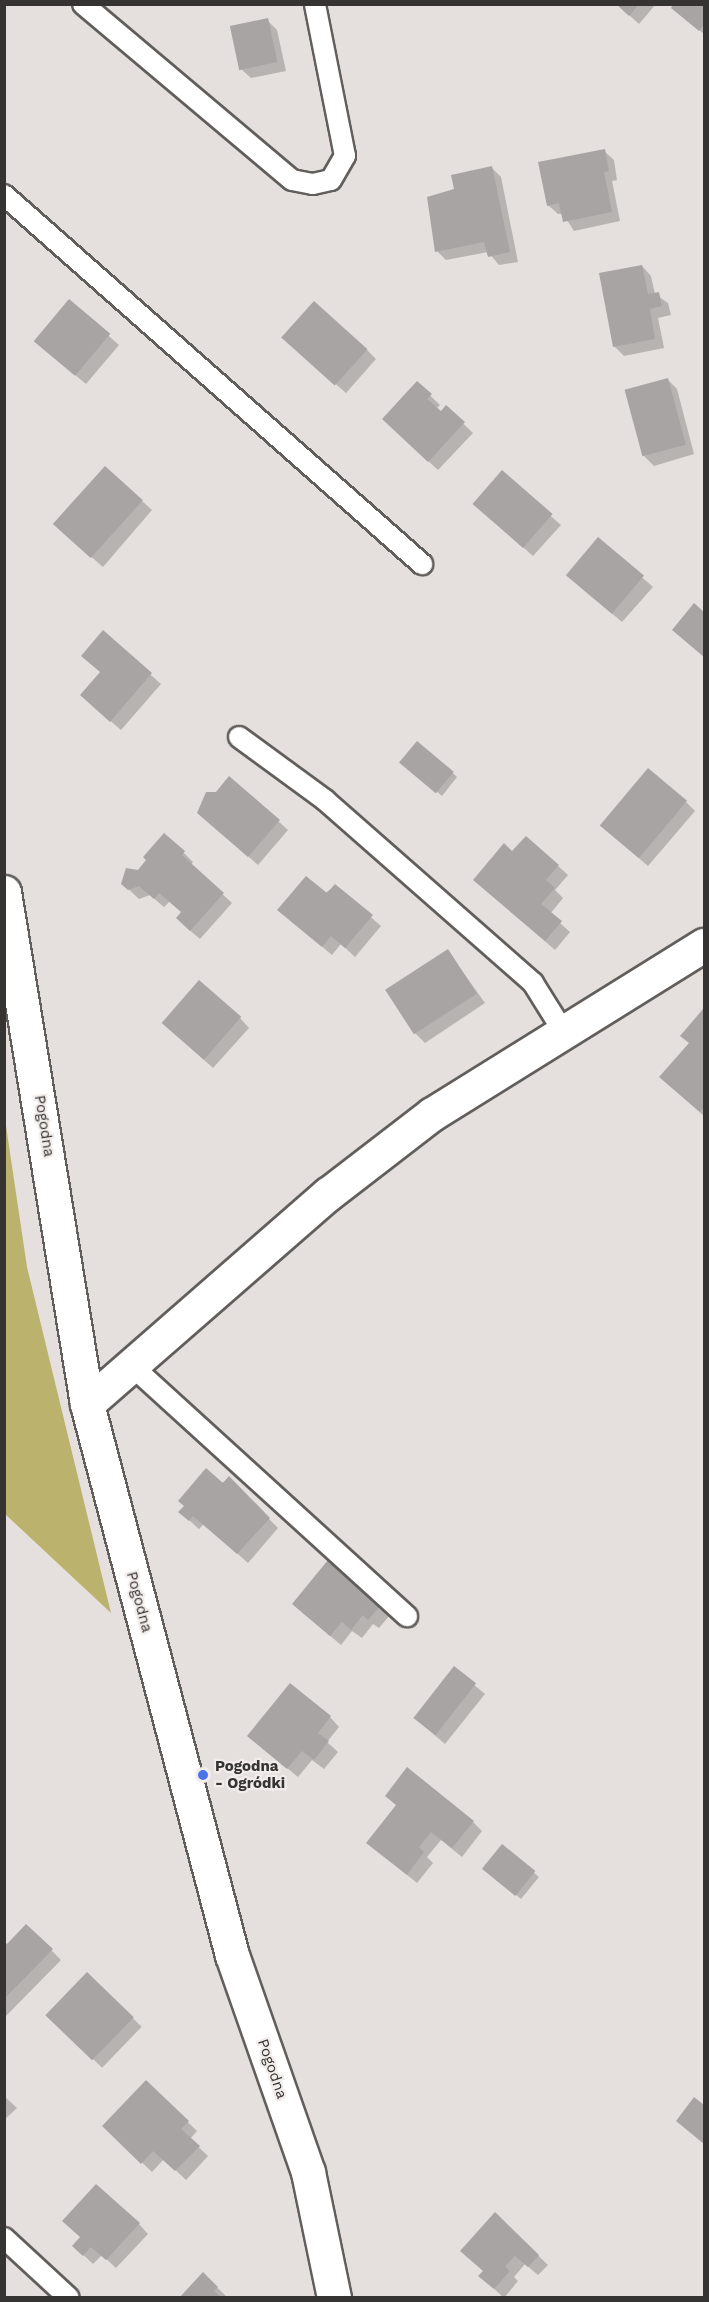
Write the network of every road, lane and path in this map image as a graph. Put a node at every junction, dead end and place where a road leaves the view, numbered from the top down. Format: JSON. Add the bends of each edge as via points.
{"nodes":[{"id":1,"x":83,"y":4,"type":"edge"},
{"id":2,"x":315,"y":4,"type":"edge"},
{"id":3,"x":4,"y":195,"type":"edge"},
{"id":4,"x":422,"y":564,"type":"dead end"},
{"id":5,"x":239,"y":737,"type":"dead end"},
{"id":6,"x":4,"y":892,"type":"edge"},
{"id":7,"x":704,"y":946,"type":"edge"},
{"id":8,"x":563,"y":1031,"type":"junction"},
{"id":9,"x":132,"y":1366,"type":"junction"},
{"id":10,"x":87,"y":1404,"type":"junction"},
{"id":11,"x":407,"y":1616,"type":"dead end"},
{"id":12,"x":4,"y":2238,"type":"edge"},
{"id":13,"x":69,"y":2298,"type":"edge"},
{"id":14,"x":334,"y":2298,"type":"edge"}],
"edges":[{"from":1,"to":2,"type":"lane","via":[[292,180],[313,184],[331,180],[345,156]]},
{"from":3,"to":4,"type":"lane"},
{"from":5,"to":8,"type":"lane","via":[[325,800],[532,983]]},
{"from":6,"to":10,"type":"street","name":"Pogodna"},
{"from":7,"to":8,"type":"street"},
{"from":8,"to":9,"type":"street","via":[[403,1136],[328,1194]]},
{"from":9,"to":10,"type":"street"},
{"from":9,"to":11,"type":"lane"},
{"from":10,"to":14,"type":"street","name":"Pogodna","via":[[232,1955],[308,2172]]},
{"from":12,"to":13,"type":"lane"}]}
